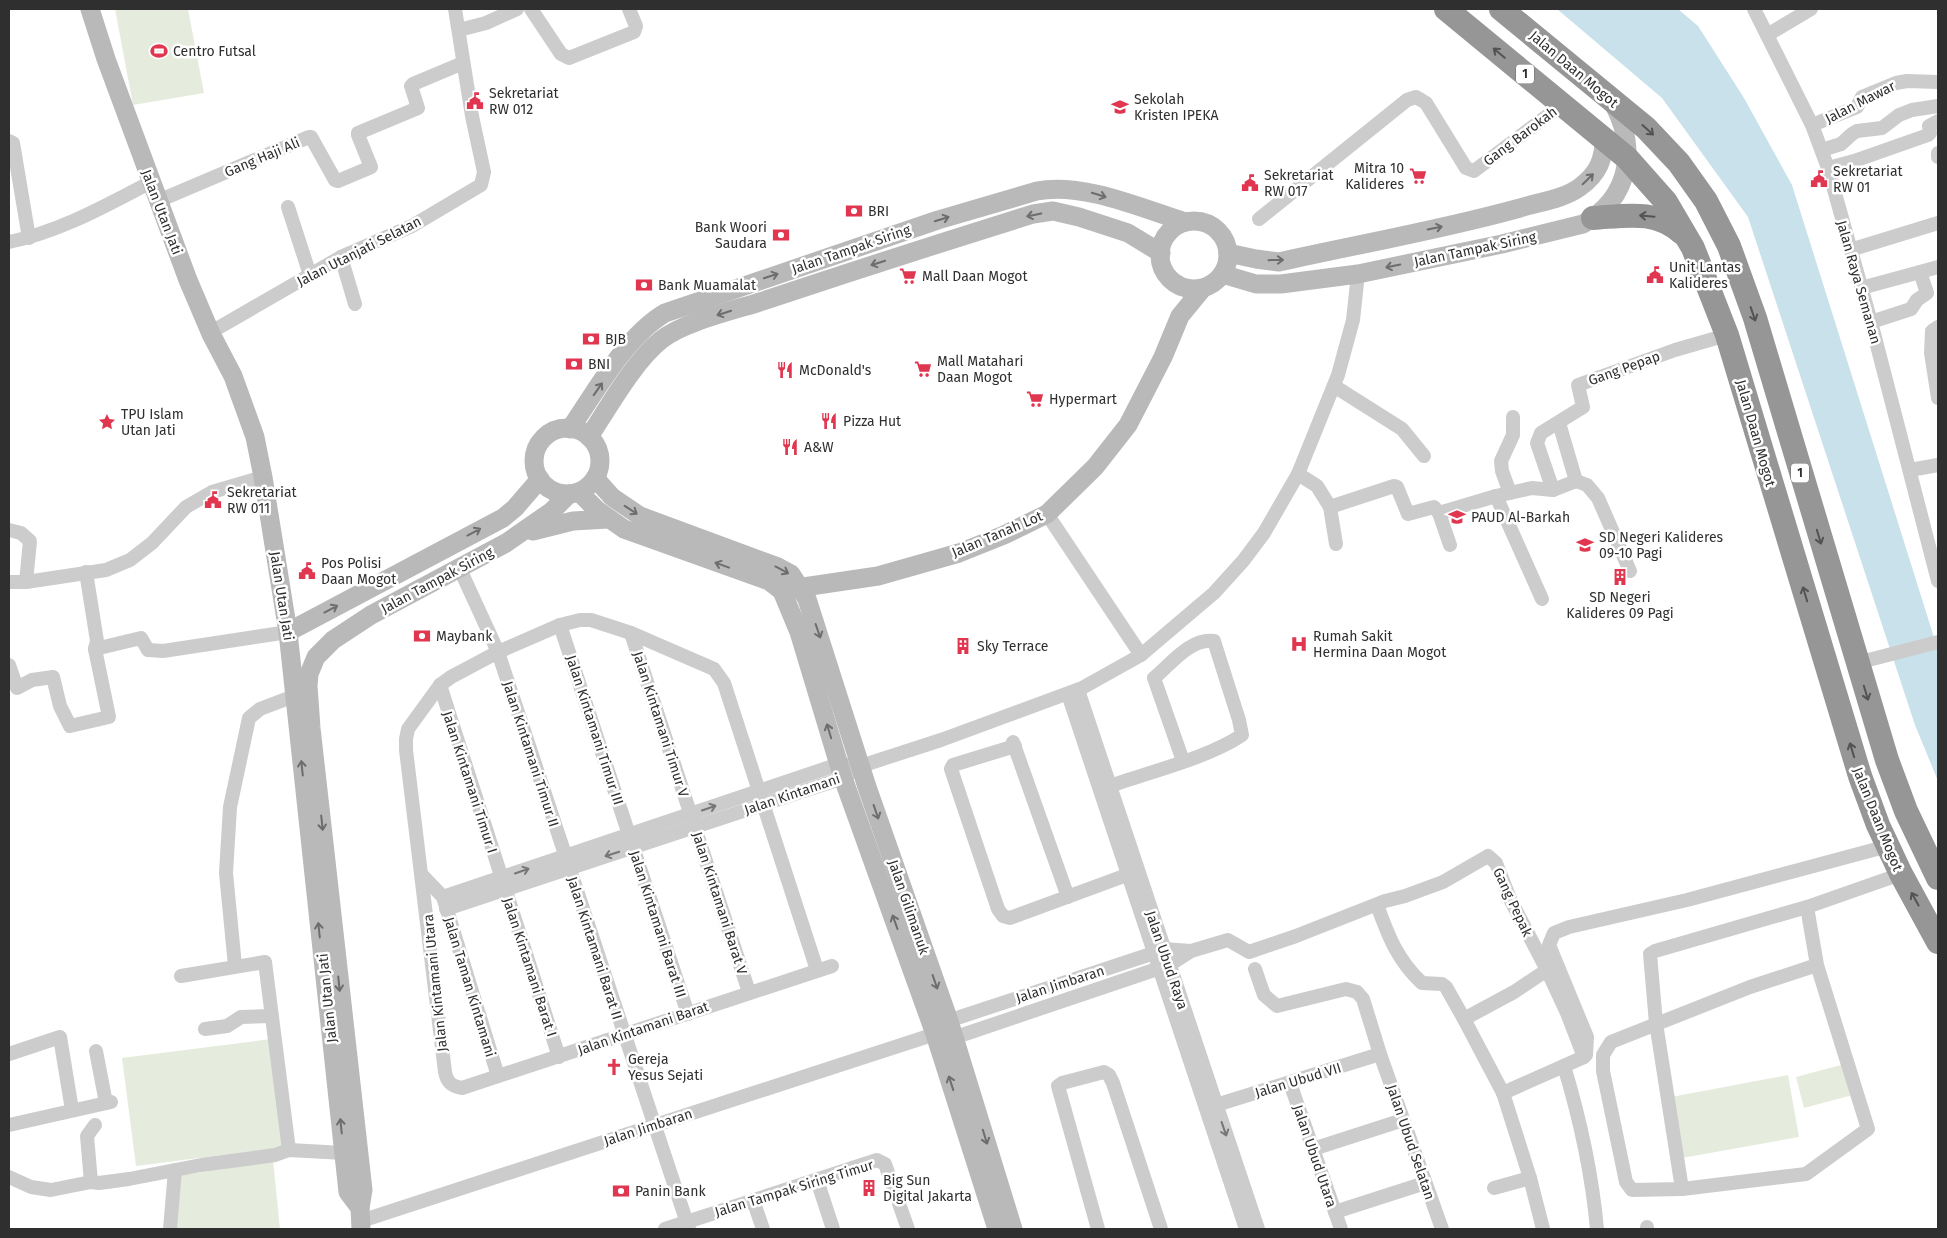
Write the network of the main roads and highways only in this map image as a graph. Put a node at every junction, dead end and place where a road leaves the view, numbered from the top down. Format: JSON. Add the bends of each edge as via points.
{"nodes":[{"id":1,"x":90,"y":9,"type":"edge"},
{"id":2,"x":1446,"y":9,"type":"edge"},
{"id":3,"x":1501,"y":9,"type":"edge"},
{"id":4,"x":1611,"y":99,"type":"junction"},
{"id":5,"x":1605,"y":138,"type":"junction"},
{"id":6,"x":1627,"y":158,"type":"junction"},
{"id":7,"x":1494,"y":215,"type":"junction"},
{"id":8,"x":1593,"y":218,"type":"junction"},
{"id":9,"x":1185,"y":222,"type":"junction"},
{"id":10,"x":1688,"y":240,"type":"junction"},
{"id":11,"x":1502,"y":244,"type":"junction"},
{"id":12,"x":1161,"y":253,"type":"junction"},
{"id":13,"x":1228,"y":253,"type":"junction"},
{"id":14,"x":1222,"y":274,"type":"junction"},
{"id":15,"x":1179,"y":285,"type":"junction"},
{"id":16,"x":1203,"y":288,"type":"junction"},
{"id":17,"x":1180,"y":316,"type":"junction"},
{"id":18,"x":570,"y":429,"type":"junction"},
{"id":19,"x":589,"y":437,"type":"junction"},
{"id":20,"x":595,"y":478,"type":"junction"},
{"id":21,"x":540,"y":479,"type":"junction"},
{"id":22,"x":1805,"y":487,"type":"junction"},
{"id":23,"x":574,"y":493,"type":"junction"},
{"id":24,"x":1775,"y":496,"type":"junction"},
{"id":25,"x":1811,"y":510,"type":"junction"},
{"id":26,"x":608,"y":519,"type":"junction"},
{"id":27,"x":1782,"y":519,"type":"junction"},
{"id":28,"x":506,"y":543,"type":"junction"},
{"id":29,"x":791,"y":589,"type":"junction"},
{"id":30,"x":284,"y":609,"type":"junction"},
{"id":31,"x":308,"y":621,"type":"junction"},
{"id":32,"x":288,"y":632,"type":"junction"},
{"id":33,"x":310,"y":670,"type":"joint"},
{"id":34,"x":1938,"y":878,"type":"edge"},
{"id":35,"x":1938,"y":942,"type":"edge"},
{"id":36,"x":953,"y":1028,"type":"junction"},
{"id":37,"x":351,"y":1154,"type":"junction"},
{"id":38,"x":361,"y":1219,"type":"edge"},
{"id":39,"x":997,"y":1229,"type":"edge"},
{"id":40,"x":1014,"y":1229,"type":"edge"}],
"edges":[{"from":1,"to":30,"type":"main road","name":"Jalan Utan Jati","via":[[188,280],[246,409],[264,477]]},
{"from":5,"to":2,"type":"highway","name":"Jalan Daan Mogot","number":"1","one_way":true},
{"from":3,"to":4,"type":"highway","name":"Jalan Daan Mogot","number":"1"},
{"from":4,"to":6,"type":"main road","name":"Jalan Tampak Siring","via":[[1624,128]]},
{"from":4,"to":22,"type":"highway","name":"Jalan Daan Mogot","number":"1","one_way":true,"via":[[1652,134],[1679,163],[1717,222],[1755,318]]},
{"from":5,"to":6,"type":"highway","name":"Jalan Daan Mogot","number":"1"},
{"from":7,"to":5,"type":"main road","one_way":true,"via":[[1566,195],[1579,188],[1597,170],[1603,157]]},
{"from":6,"to":8,"type":"main road","name":"Jalan Tampak Siring","via":[[1622,184]]},
{"from":6,"to":10,"type":"highway","name":"Jalan Daan Mogot","number":"1","via":[[1666,202]]},
{"from":7,"to":11,"type":"main road","via":[[1505,221],[1508,227]]},
{"from":13,"to":7,"type":"main road","one_way":true,"via":[[1278,262]]},
{"from":10,"to":8,"type":"highway","one_way":true,"via":[[1674,226],[1657,217]]},
{"from":8,"to":11,"type":"main road","name":"Jalan Tampak Siring","via":[[1573,227]]},
{"from":9,"to":12,"type":"main road","via":[[1168,234]]},
{"from":9,"to":13,"type":"main road","via":[[1209,224],[1226,242]]},
{"from":18,"to":9,"type":"main road","name":"Jalan Tampak Siring","one_way":true,"via":[[633,338],[665,313],[938,220],[1053,188],[1084,190]]},
{"from":10,"to":24,"type":"highway","name":"Jalan Daan Mogot","number":"1","via":[[1704,271],[1727,335]]},
{"from":11,"to":14,"type":"main road","name":"Jalan Tampak Siring","one_way":true,"via":[[1358,274],[1281,284],[1256,284]]},
{"from":12,"to":15,"type":"main road","via":[[1165,271]]},
{"from":12,"to":19,"type":"main road","name":"Jalan Tampak Siring","one_way":true,"via":[[1128,233],[1053,211],[1033,214],[840,275],[666,336],[647,353]]},
{"from":13,"to":14,"type":"main road"},
{"from":14,"to":16,"type":"main road"},
{"from":15,"to":16,"type":"main road"},
{"from":15,"to":17,"type":"main road","name":"Jalan Tanah Lot"},
{"from":16,"to":17,"type":"main road","name":"Jalan Tanah Lot"},
{"from":17,"to":29,"type":"main road","name":"Jalan Tanah Lot","via":[[1128,425],[1095,467],[1046,514],[959,553],[878,576]]},
{"from":18,"to":19,"type":"main road"},
{"from":18,"to":21,"type":"main road","via":[[552,432],[539,445],[535,462]]},
{"from":19,"to":20,"type":"main road","via":[[599,453]]},
{"from":20,"to":23,"type":"main road","via":[[590,485]]},
{"from":20,"to":29,"type":"main road","one_way":true,"via":[[612,496],[640,516],[778,567],[790,574]]},
{"from":21,"to":23,"type":"main road","via":[[558,493]]},
{"from":31,"to":21,"type":"main road","name":"Jalan Tampak Siring","one_way":true,"via":[[503,518]]},
{"from":22,"to":24,"type":"highway"},
{"from":22,"to":25,"type":"highway","name":"Jalan Daan Mogot","number":"1"},
{"from":23,"to":26,"type":"main road"},
{"from":23,"to":28,"type":"main road","name":"Jalan Tampak Siring"},
{"from":24,"to":27,"type":"highway","name":"Jalan Daan Mogot","number":"1"},
{"from":25,"to":27,"type":"highway"},
{"from":25,"to":34,"type":"highway","name":"Jalan Daan Mogot","number":"1","one_way":true,"via":[[1865,661],[1897,786]]},
{"from":26,"to":28,"type":"main road","via":[[562,522]]},
{"from":29,"to":26,"type":"main road","one_way":true,"via":[[632,533]]},
{"from":35,"to":27,"type":"highway","name":"Jalan Daan Mogot","number":"1","one_way":true,"via":[[1901,874],[1860,776]]},
{"from":28,"to":33,"type":"main road","name":"Jalan Tampak Siring","via":[[371,615],[321,652]]},
{"from":36,"to":29,"type":"main road","name":"Jalan Gilimanuk","one_way":true,"via":[[841,771],[799,632]]},
{"from":29,"to":36,"type":"main road","name":"Jalan Gilimanuk","one_way":true,"via":[[808,600],[860,766]]},
{"from":30,"to":31,"type":"main road","via":[[292,620]]},
{"from":30,"to":32,"type":"main road","name":"Jalan Utan Jati"},
{"from":31,"to":32,"type":"main road","name":"Jalan Tampak Siring"},
{"from":37,"to":32,"type":"main road","name":"Jalan Utan Jati","one_way":true},
{"from":33,"to":37,"type":"main road","name":"Jalan Utan Jati","one_way":true,"via":[[311,728]]},
{"from":39,"to":36,"type":"main road","name":"Jalan Gilimanuk","one_way":true},
{"from":36,"to":40,"type":"main road","name":"Jalan Gilimanuk","one_way":true},
{"from":37,"to":38,"type":"main road","name":"Jalan Utan Jati","via":[[348,1192]]}]}
